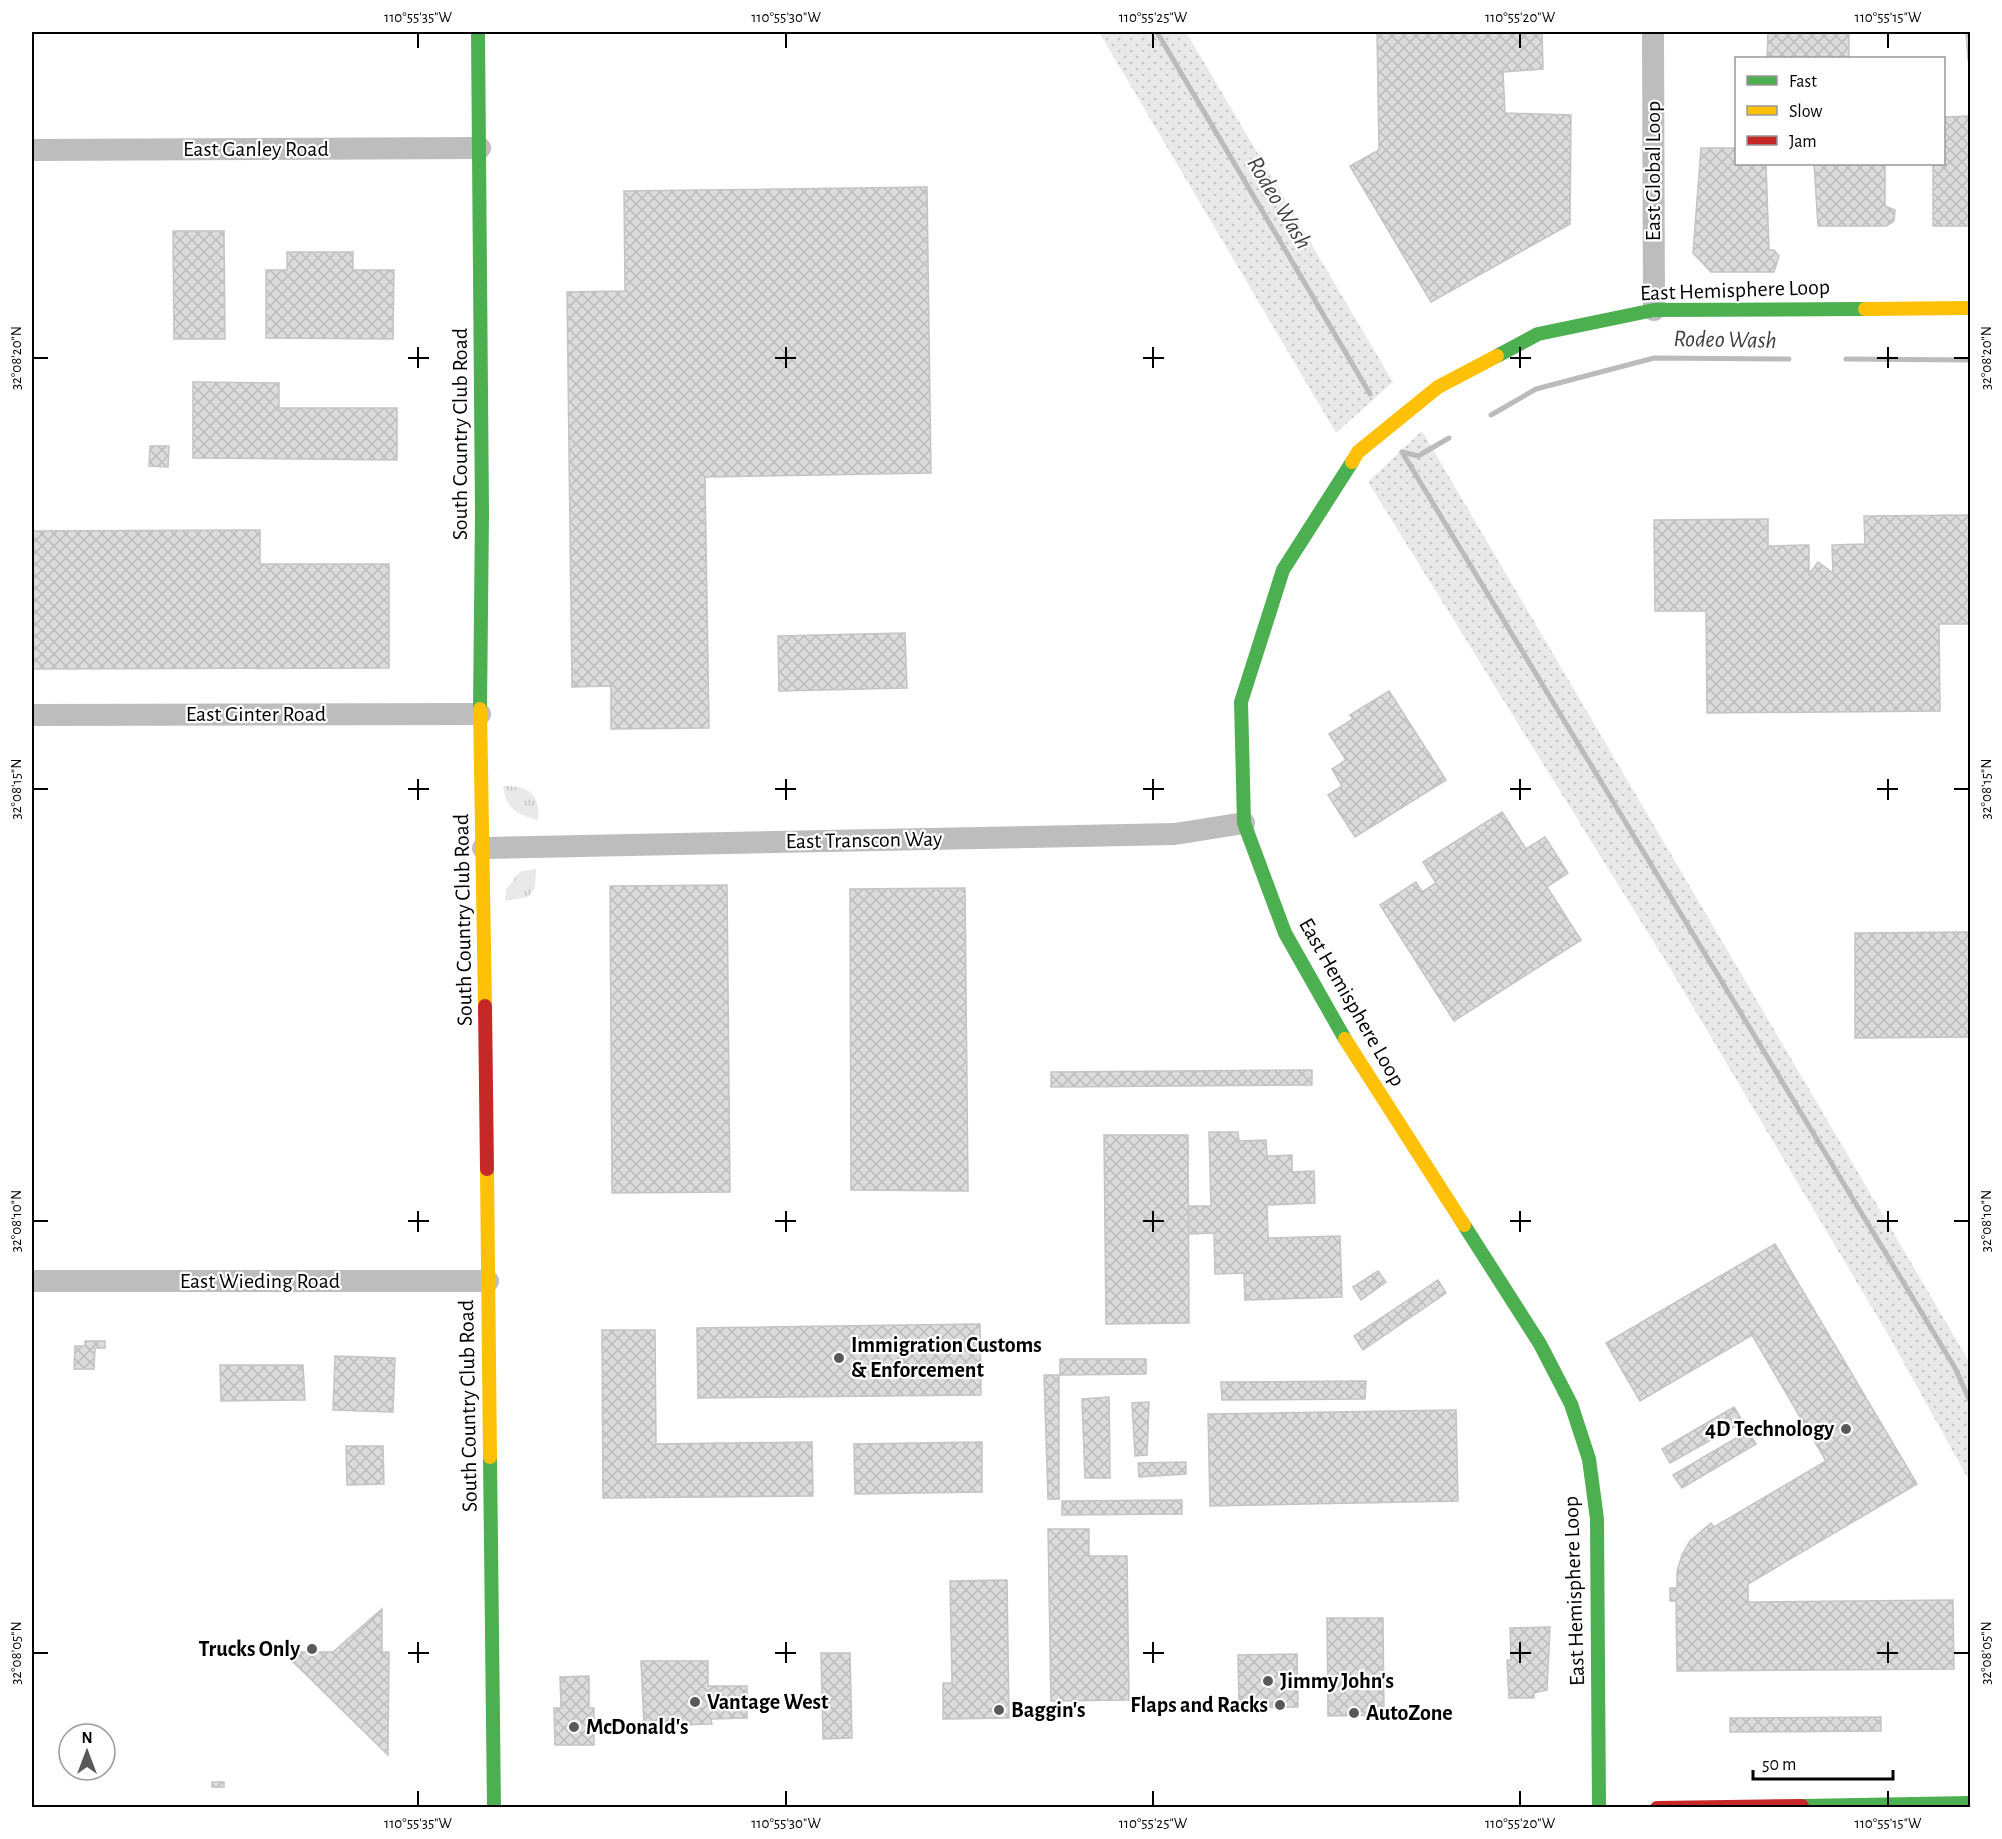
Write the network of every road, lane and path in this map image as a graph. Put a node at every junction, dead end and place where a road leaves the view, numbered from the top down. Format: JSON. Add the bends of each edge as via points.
{"nodes":[{"id":1,"x":478,"y":32,"type":"edge"},
{"id":2,"x":1653,"y":32,"type":"edge"},
{"id":3,"x":480,"y":148,"type":"junction"},
{"id":4,"x":32,"y":150,"type":"edge"},
{"id":5,"x":1971,"y":308,"type":"edge"},
{"id":6,"x":1654,"y":310,"type":"junction"},
{"id":7,"x":480,"y":714,"type":"junction"},
{"id":8,"x":32,"y":715,"type":"edge"},
{"id":9,"x":1244,"y":823,"type":"junction"},
{"id":10,"x":483,"y":848,"type":"junction"},
{"id":11,"x":32,"y":1281,"type":"edge"},
{"id":12,"x":488,"y":1281,"type":"junction"},
{"id":13,"x":1971,"y":1803,"type":"edge"},
{"id":14,"x":494,"y":1808,"type":"edge"},
{"id":15,"x":1599,"y":1808,"type":"edge"},
{"id":16,"x":1657,"y":1808,"type":"edge"}],
"edges":[{"from":1,"to":3,"type":"street","name":"South Country Club Road"},
{"from":2,"to":6,"type":"street","name":"East Global Loop"},
{"from":3,"to":4,"type":"street","name":"East Ganley Road"},
{"from":3,"to":7,"type":"street","name":"South Country Club Road"},
{"from":5,"to":6,"type":"street","name":"East Hemisphere Loop"},
{"from":6,"to":9,"type":"street","name":"East Hemisphere Loop","via":[[1538,334],[1438,387],[1358,452],[1283,570],[1241,702]]},
{"from":7,"to":8,"type":"street","name":"East Ginter Road"},
{"from":7,"to":10,"type":"street","name":"South Country Club Road"},
{"from":9,"to":10,"type":"street","name":"East Transcon Way","via":[[1175,834]]},
{"from":9,"to":15,"type":"street","name":"East Hemisphere Loop","via":[[1285,933],[1333,1020],[1512,1298],[1571,1404],[1589,1460],[1597,1520]]},
{"from":10,"to":12,"type":"street","name":"South Country Club Road"},
{"from":11,"to":12,"type":"street","name":"East Wieding Road"},
{"from":12,"to":14,"type":"street","name":"South Country Club Road"},
{"from":13,"to":16,"type":"street"}]}
